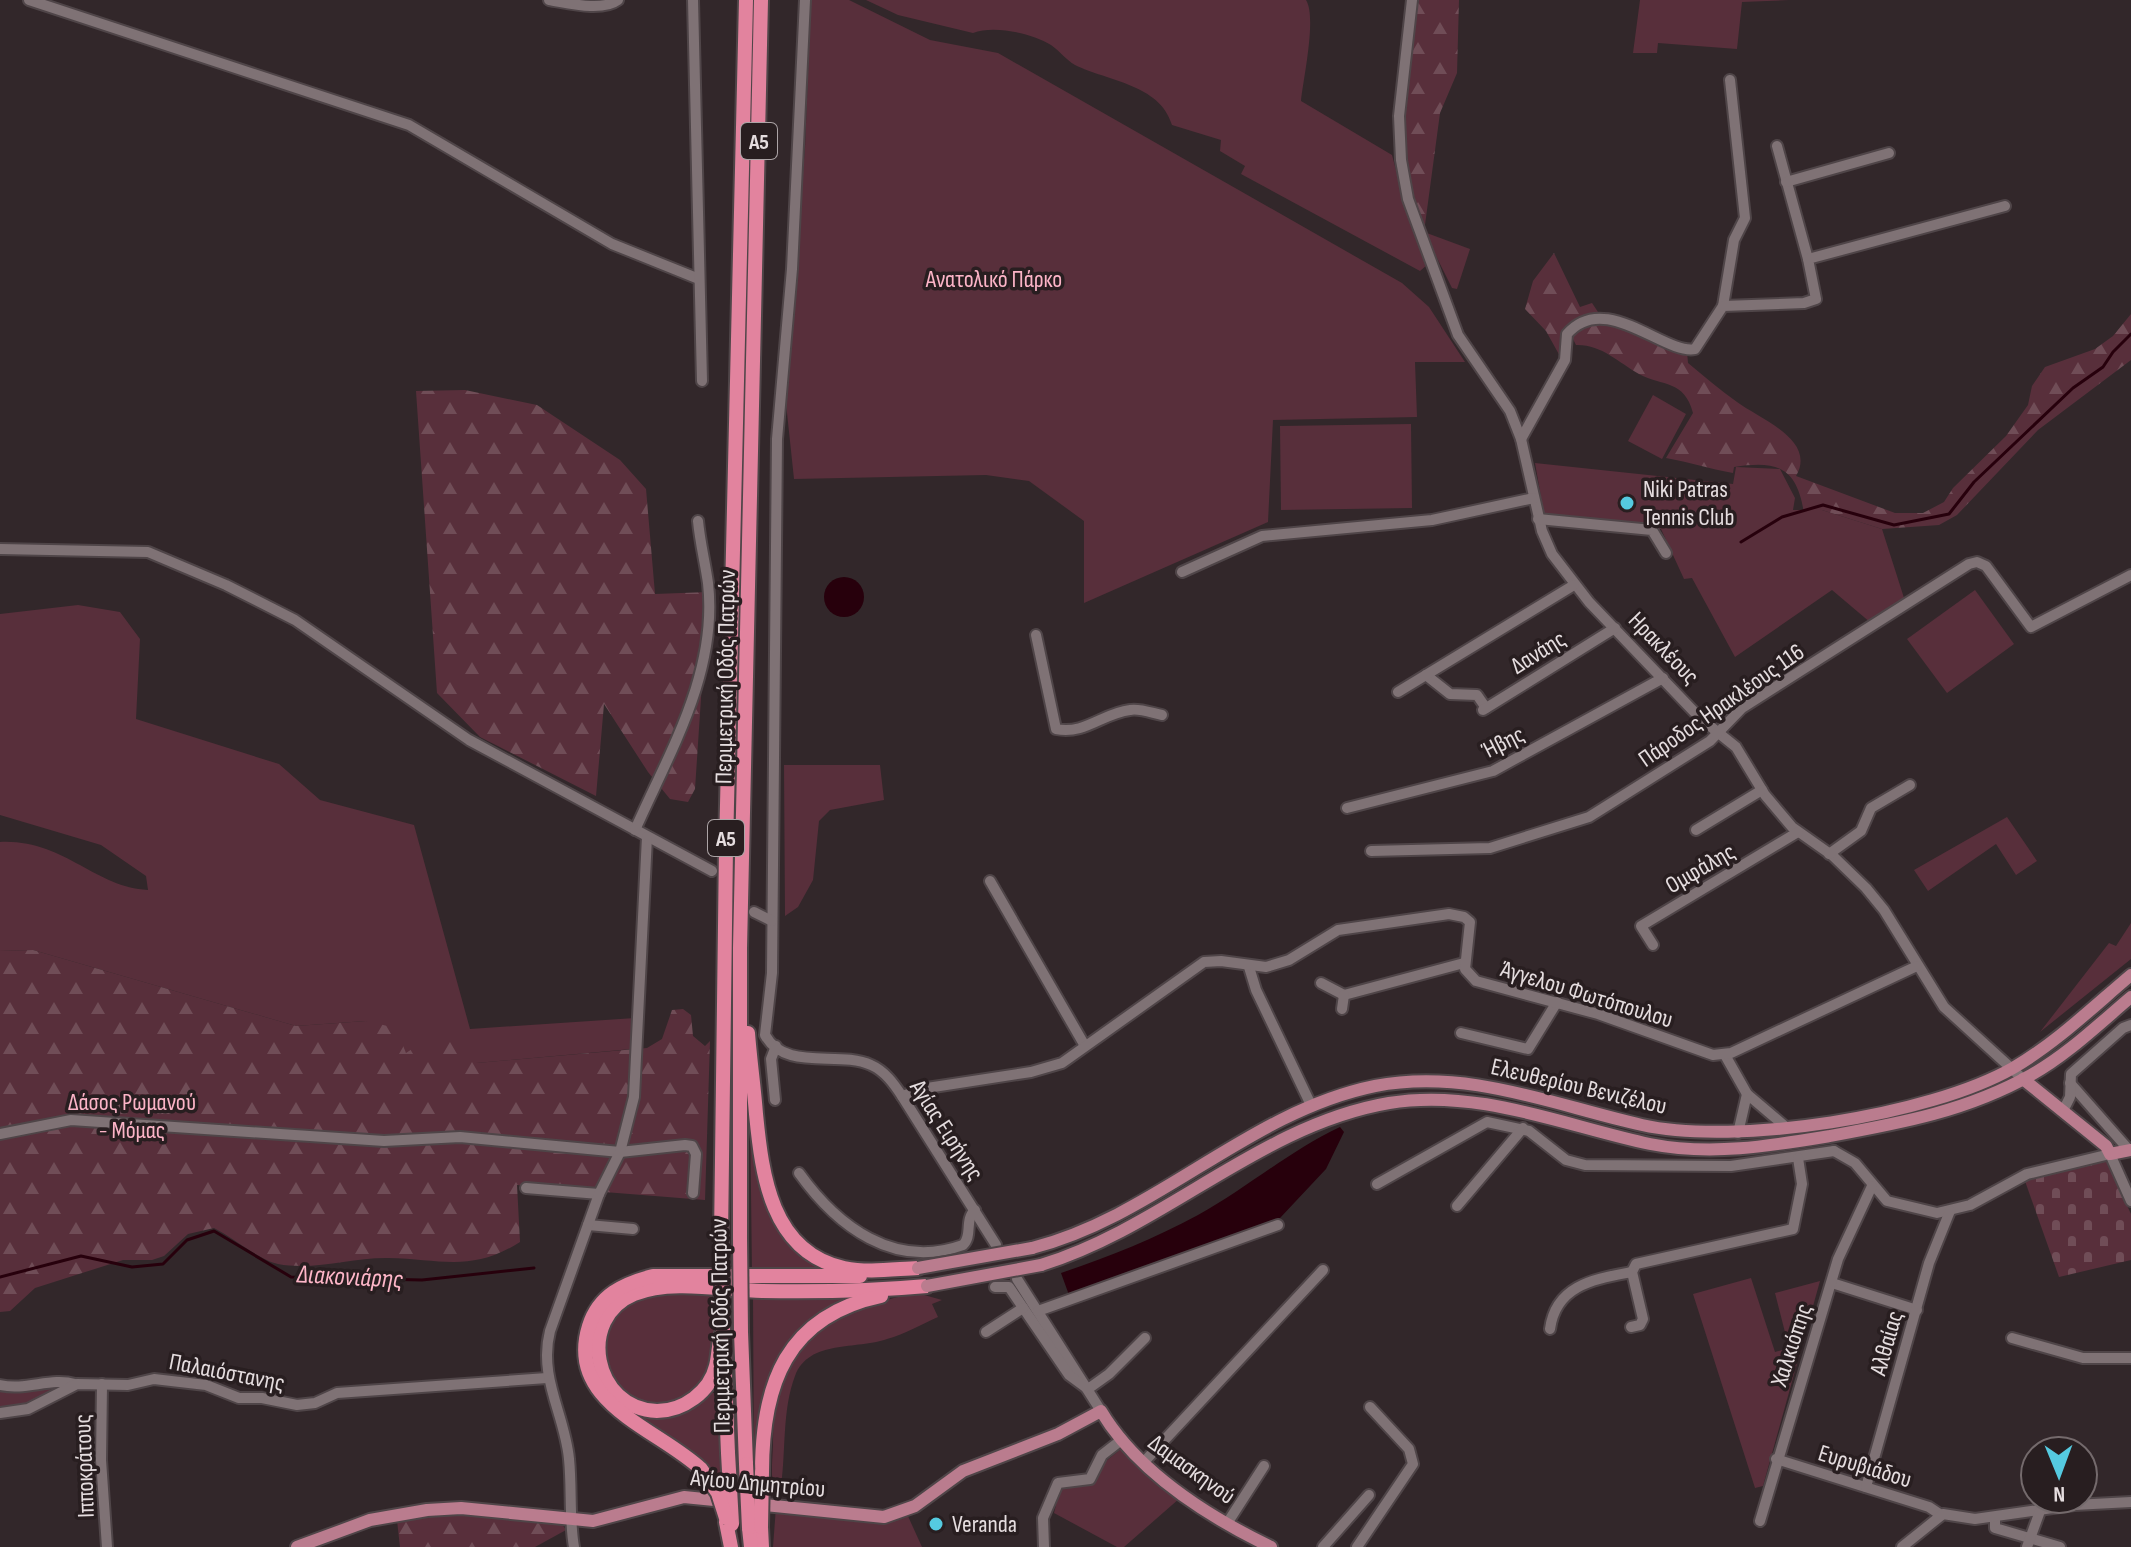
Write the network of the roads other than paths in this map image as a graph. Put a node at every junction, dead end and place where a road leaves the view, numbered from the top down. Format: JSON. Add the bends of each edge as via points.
{"nodes":[{"id":1,"x":29,"y":0,"type":"edge"},
{"id":2,"x":549,"y":0,"type":"edge"},
{"id":3,"x":618,"y":0,"type":"edge"},
{"id":4,"x":693,"y":0,"type":"edge"},
{"id":5,"x":746,"y":0,"type":"edge"},
{"id":6,"x":761,"y":0,"type":"edge"},
{"id":7,"x":805,"y":0,"type":"edge"},
{"id":8,"x":1412,"y":0,"type":"edge"},
{"id":9,"x":1730,"y":80,"type":"dead end"},
{"id":10,"x":1777,"y":146,"type":"dead end"},
{"id":11,"x":1889,"y":153,"type":"dead end"},
{"id":12,"x":1786,"y":182,"type":"junction"},
{"id":13,"x":2005,"y":206,"type":"dead end"},
{"id":14,"x":1808,"y":259,"type":"junction"},
{"id":15,"x":699,"y":279,"type":"junction"},
{"id":16,"x":1723,"y":306,"type":"junction"},
{"id":17,"x":702,"y":381,"type":"dead end"},
{"id":18,"x":1521,"y":439,"type":"junction"},
{"id":19,"x":1534,"y":498,"type":"junction"},
{"id":20,"x":1538,"y":519,"type":"junction"},
{"id":21,"x":698,"y":521,"type":"dead end"},
{"id":22,"x":0,"y":549,"type":"edge"},
{"id":23,"x":1666,"y":553,"type":"dead end"},
{"id":24,"x":1182,"y":572,"type":"dead end"},
{"id":25,"x":2131,"y":575,"type":"edge"},
{"id":26,"x":1574,"y":585,"type":"junction"},
{"id":27,"x":1615,"y":628,"type":"junction"},
{"id":28,"x":1036,"y":635,"type":"dead end"},
{"id":29,"x":1426,"y":675,"type":"junction"},
{"id":30,"x":1663,"y":678,"type":"junction"},
{"id":31,"x":1398,"y":692,"type":"dead end"},
{"id":32,"x":1162,"y":715,"type":"dead end"},
{"id":33,"x":1718,"y":733,"type":"junction"},
{"id":34,"x":747,"y":740,"type":"junction"},
{"id":35,"x":1910,"y":785,"type":"dead end"},
{"id":36,"x":1762,"y":790,"type":"junction"},
{"id":37,"x":1347,"y":808,"type":"dead end"},
{"id":38,"x":635,"y":830,"type":"junction"},
{"id":39,"x":1696,"y":830,"type":"dead end"},
{"id":40,"x":1798,"y":832,"type":"junction"},
{"id":41,"x":647,"y":837,"type":"junction"},
{"id":42,"x":1371,"y":851,"type":"dead end"},
{"id":43,"x":1829,"y":854,"type":"junction"},
{"id":44,"x":712,"y":871,"type":"dead end"},
{"id":45,"x":990,"y":881,"type":"dead end"},
{"id":46,"x":754,"y":912,"type":"dead end"},
{"id":47,"x":772,"y":921,"type":"junction"},
{"id":48,"x":1653,"y":945,"type":"dead end"},
{"id":49,"x":1464,"y":963,"type":"junction"},
{"id":50,"x":1917,"y":966,"type":"junction"},
{"id":51,"x":1249,"y":967,"type":"junction"},
{"id":52,"x":2131,"y":975,"type":"edge"},
{"id":53,"x":1321,"y":983,"type":"dead end"},
{"id":54,"x":1344,"y":995,"type":"junction"},
{"id":55,"x":2131,"y":997,"type":"edge"},
{"id":56,"x":1557,"y":1002,"type":"junction"},
{"id":57,"x":1342,"y":1009,"type":"dead end"},
{"id":58,"x":2131,"y":1025,"type":"edge"},
{"id":59,"x":1461,"y":1033,"type":"dead end"},
{"id":60,"x":776,"y":1046,"type":"junction"},
{"id":61,"x":1085,"y":1046,"type":"junction"},
{"id":62,"x":1725,"y":1055,"type":"junction"},
{"id":63,"x":2012,"y":1069,"type":"junction"},
{"id":64,"x":2023,"y":1079,"type":"junction"},
{"id":65,"x":2070,"y":1083,"type":"junction"},
{"id":66,"x":1747,"y":1094,"type":"junction"},
{"id":67,"x":902,"y":1096,"type":"junction"},
{"id":68,"x":775,"y":1100,"type":"dead end"},
{"id":69,"x":1311,"y":1105,"type":"junction"},
{"id":70,"x":2063,"y":1111,"type":"junction"},
{"id":71,"x":1523,"y":1128,"type":"junction"},
{"id":72,"x":1787,"y":1128,"type":"junction"},
{"id":73,"x":1738,"y":1133,"type":"junction"},
{"id":74,"x":0,"y":1134,"type":"edge"},
{"id":75,"x":1827,"y":1136,"type":"junction"},
{"id":76,"x":2130,"y":1150,"type":"edge"},
{"id":77,"x":1834,"y":1151,"type":"junction"},
{"id":78,"x":620,"y":1152,"type":"junction"},
{"id":79,"x":2110,"y":1154,"type":"junction"},
{"id":80,"x":1798,"y":1158,"type":"junction"},
{"id":81,"x":799,"y":1173,"type":"dead end"},
{"id":82,"x":1377,"y":1184,"type":"dead end"},
{"id":83,"x":1872,"y":1186,"type":"junction"},
{"id":84,"x":526,"y":1188,"type":"dead end"},
{"id":85,"x":693,"y":1193,"type":"dead end"},
{"id":86,"x":599,"y":1194,"type":"junction"},
{"id":87,"x":2131,"y":1201,"type":"edge"},
{"id":88,"x":1457,"y":1206,"type":"dead end"},
{"id":89,"x":975,"y":1210,"type":"junction"},
{"id":90,"x":1950,"y":1211,"type":"junction"},
{"id":91,"x":588,"y":1225,"type":"junction"},
{"id":92,"x":1278,"y":1225,"type":"dead end"},
{"id":93,"x":633,"y":1229,"type":"dead end"},
{"id":94,"x":996,"y":1245,"type":"dead end"},
{"id":95,"x":918,"y":1268,"type":"junction"},
{"id":96,"x":1323,"y":1270,"type":"dead end"},
{"id":97,"x":1632,"y":1272,"type":"junction"},
{"id":98,"x":1017,"y":1279,"type":"dead end"},
{"id":99,"x":1832,"y":1283,"type":"junction"},
{"id":100,"x":927,"y":1286,"type":"junction"},
{"id":101,"x":995,"y":1287,"type":"dead end"},
{"id":102,"x":1023,"y":1308,"type":"junction"},
{"id":103,"x":1917,"y":1310,"type":"junction"},
{"id":104,"x":1038,"y":1311,"type":"junction"},
{"id":105,"x":1631,"y":1327,"type":"dead end"},
{"id":106,"x":1550,"y":1329,"type":"dead end"},
{"id":107,"x":723,"y":1331,"type":"junction"},
{"id":108,"x":986,"y":1332,"type":"dead end"},
{"id":109,"x":1145,"y":1338,"type":"dead end"},
{"id":110,"x":2012,"y":1338,"type":"dead end"},
{"id":111,"x":2131,"y":1358,"type":"edge"},
{"id":112,"x":547,"y":1378,"type":"junction"},
{"id":113,"x":77,"y":1384,"type":"junction"},
{"id":114,"x":102,"y":1384,"type":"junction"},
{"id":115,"x":0,"y":1385,"type":"edge"},
{"id":116,"x":1088,"y":1389,"type":"junction"},
{"id":117,"x":1370,"y":1407,"type":"dead end"},
{"id":118,"x":1101,"y":1411,"type":"junction"},
{"id":119,"x":0,"y":1413,"type":"edge"},
{"id":120,"x":1120,"y":1441,"type":"junction"},
{"id":121,"x":1776,"y":1459,"type":"junction"},
{"id":122,"x":1143,"y":1463,"type":"junction"},
{"id":123,"x":1264,"y":1466,"type":"dead end"},
{"id":124,"x":1866,"y":1487,"type":"junction"},
{"id":125,"x":1369,"y":1495,"type":"dead end"},
{"id":126,"x":2131,"y":1502,"type":"edge"},
{"id":127,"x":2099,"y":1504,"type":"edge"},
{"id":128,"x":2019,"y":1514,"type":"edge"},
{"id":129,"x":1941,"y":1515,"type":"junction"},
{"id":130,"x":2038,"y":1515,"type":"edge"},
{"id":131,"x":1995,"y":1517,"type":"junction"},
{"id":132,"x":572,"y":1518,"type":"junction"},
{"id":133,"x":1760,"y":1521,"type":"dead end"},
{"id":134,"x":1228,"y":1522,"type":"junction"},
{"id":135,"x":729,"y":1523,"type":"junction"},
{"id":136,"x":755,"y":1528,"type":"junction"},
{"id":137,"x":2028,"y":1543,"type":"edge"},
{"id":138,"x":107,"y":1547,"type":"edge"},
{"id":139,"x":297,"y":1547,"type":"edge"},
{"id":140,"x":574,"y":1547,"type":"edge"},
{"id":141,"x":732,"y":1547,"type":"edge"},
{"id":142,"x":751,"y":1547,"type":"edge"},
{"id":143,"x":762,"y":1547,"type":"edge"},
{"id":144,"x":1044,"y":1547,"type":"edge"},
{"id":145,"x":1271,"y":1547,"type":"edge"},
{"id":146,"x":1323,"y":1547,"type":"edge"},
{"id":147,"x":1357,"y":1547,"type":"edge"},
{"id":148,"x":1902,"y":1547,"type":"edge"},
{"id":149,"x":2060,"y":1547,"type":"edge"}],
"edges":[{"from":1,"to":15,"type":"street","via":[[409,125],[612,244]]},
{"from":2,"to":3,"type":"street","via":[[575,5]]},
{"from":4,"to":15,"type":"street"},
{"from":5,"to":107,"type":"highway","name":"Περιμετρική Οδός Πατρών","number":"Α5","bridge":true,"via":[[726,832]]},
{"from":6,"to":34,"type":"highway","name":"Περιμετρική Οδός Πατρών","number":"Α5"},
{"from":7,"to":47,"type":"street","via":[[793,254],[777,439]]},
{"from":8,"to":18,"type":"street","name":"Ηρακλέους","via":[[1399,116],[1408,199],[1458,335],[1510,411]]},
{"from":9,"to":16,"type":"street","via":[[1745,218],[1734,240]]},
{"from":10,"to":12,"type":"street"},
{"from":11,"to":12,"type":"street"},
{"from":12,"to":14,"type":"street"},
{"from":13,"to":14,"type":"street"},
{"from":14,"to":16,"type":"street","via":[[1817,293],[1813,301]]},
{"from":15,"to":17,"type":"street"},
{"from":16,"to":18,"type":"street","via":[[1702,343],[1687,351],[1617,322],[1597,319],[1576,326],[1566,336],[1565,360]]},
{"from":18,"to":19,"type":"street","name":"Ηρακλέους"},
{"from":19,"to":20,"type":"street","name":"Ηρακλέους"},
{"from":19,"to":24,"type":"street","via":[[1432,520],[1262,536]]},
{"from":20,"to":23,"type":"street","via":[[1652,530]]},
{"from":20,"to":26,"type":"street","name":"Ηρακλέους","via":[[1552,554]]},
{"from":21,"to":38,"type":"street","via":[[708,583],[707,636],[694,703]]},
{"from":22,"to":38,"type":"street","via":[[148,552],[226,585],[295,620],[469,740]]},
{"from":25,"to":33,"type":"street","name":"Πάροδος Ηρακλέους 116","via":[[2031,627],[1986,566],[1969,564],[1742,708]]},
{"from":26,"to":27,"type":"street","name":"Ηρακλέους"},
{"from":26,"to":29,"type":"street"},
{"from":27,"to":29,"type":"street","name":"Δανάης","via":[[1484,709],[1477,695],[1450,694]]},
{"from":27,"to":30,"type":"street","name":"Ηρακλέους"},
{"from":28,"to":32,"type":"street","via":[[1056,729],[1085,728],[1130,709]]},
{"from":29,"to":31,"type":"street"},
{"from":30,"to":33,"type":"street","name":"Ηρακλέους"},
{"from":30,"to":37,"type":"street","name":"Ήβης","via":[[1493,771]]},
{"from":33,"to":36,"type":"street","name":"Ηρακλέους","via":[[1740,752]]},
{"from":33,"to":42,"type":"street","name":"Πάροδος Ηρακλέους 116","via":[[1604,809],[1551,831],[1470,851]]},
{"from":34,"to":95,"type":"highway","via":[[747,1018],[762,1170],[771,1203],[789,1233],[829,1263],[866,1270]]},
{"from":34,"to":136,"type":"highway","name":"Περιμετρική Οδός Πατρών","number":"Α5","bridge":true,"via":[[740,1238],[746,1464]]},
{"from":35,"to":43,"type":"street","via":[[1871,808],[1861,831]]},
{"from":36,"to":39,"type":"street"},
{"from":36,"to":40,"type":"street","name":"Ηρακλέους"},
{"from":38,"to":41,"type":"street"},
{"from":40,"to":43,"type":"street","name":"Ηρακλέους"},
{"from":40,"to":48,"type":"street","name":"Ομφάλης","via":[[1641,926]]},
{"from":41,"to":44,"type":"street"},
{"from":41,"to":78,"type":"street","via":[[634,1097]]},
{"from":43,"to":50,"type":"street","name":"Ηρακλέους","via":[[1877,900]]},
{"from":45,"to":61,"type":"street"},
{"from":46,"to":47,"type":"street"},
{"from":47,"to":60,"type":"street","via":[[765,1035]]},
{"from":49,"to":51,"type":"street","via":[[1472,925],[1454,914],[1338,930],[1284,962]]},
{"from":49,"to":54,"type":"street"},
{"from":49,"to":56,"type":"street","name":"Άγγελου Φωτόπουλου","via":[[1476,981]]},
{"from":50,"to":62,"type":"street"},
{"from":50,"to":63,"type":"street","name":"Ηρακλέους","via":[[1951,1014]]},
{"from":51,"to":61,"type":"street","via":[[1216,961],[1197,965]]},
{"from":51,"to":69,"type":"street"},
{"from":52,"to":63,"type":"main road","name":"Ελευθερίου Βενιζέλου"},
{"from":53,"to":54,"type":"street"},
{"from":54,"to":57,"type":"street"},
{"from":55,"to":64,"type":"main road","name":"Ελευθερίου Βενιζέλου"},
{"from":56,"to":59,"type":"street","via":[[1528,1049]]},
{"from":56,"to":62,"type":"street","name":"Άγγελου Φωτόπουλου"},
{"from":58,"to":65,"type":"street","via":[[2071,1074]]},
{"from":60,"to":67,"type":"street","name":"Αγίας Ειρήνης","via":[[797,1057],[870,1064]]},
{"from":60,"to":68,"type":"street","via":[[771,1059]]},
{"from":61,"to":67,"type":"street","via":[[1052,1067]]},
{"from":62,"to":66,"type":"street"},
{"from":63,"to":64,"type":"street","name":"Ηρακλέους"},
{"from":63,"to":72,"type":"main road","name":"Ελευθερίου Βενιζέλου","via":[[1931,1101]]},
{"from":64,"to":70,"type":"main road","name":"Ηρακλέους"},
{"from":64,"to":75,"type":"main road","name":"Ελευθερίου Βενιζέλου","via":[[1949,1112]]},
{"from":65,"to":70,"type":"street"},
{"from":65,"to":76,"type":"street"},
{"from":66,"to":72,"type":"street"},
{"from":66,"to":73,"type":"street"},
{"from":67,"to":89,"type":"street","name":"Αγίας Ειρήνης"},
{"from":69,"to":73,"type":"main road","name":"Ελευθερίου Βενιζέλου","via":[[1388,1084],[1467,1083],[1518,1091],[1652,1127]]},
{"from":69,"to":95,"type":"main road","name":"Ελευθερίου Βενιζέλου","bridge":true,"via":[[1123,1213],[1032,1248]]},
{"from":70,"to":79,"type":"main road","name":"Ηρακλέους"},
{"from":71,"to":80,"type":"street","via":[[1566,1160],[1585,1165],[1731,1166]]},
{"from":71,"to":82,"type":"street","via":[[1484,1122]]},
{"from":71,"to":88,"type":"street"},
{"from":72,"to":73,"type":"main road","name":"Ελευθερίου Βενιζέλου"},
{"from":74,"to":78,"type":"street","via":[[71,1120],[384,1141],[460,1137]]},
{"from":75,"to":77,"type":"street"},
{"from":75,"to":100,"type":"main road","name":"Ελευθερίου Βενιζέλου","bridge":true,"via":[[1747,1149],[1685,1149],[1476,1103],[1394,1102],[1322,1119],[1130,1228],[1041,1265]]},
{"from":76,"to":79,"type":"main road"},
{"from":77,"to":80,"type":"street"},
{"from":77,"to":83,"type":"street","via":[[1855,1163]]},
{"from":78,"to":85,"type":"street","via":[[692,1146]]},
{"from":78,"to":86,"type":"street"},
{"from":79,"to":87,"type":"street","name":"Ηρακλέους"},
{"from":79,"to":90,"type":"street","via":[[2027,1174]]},
{"from":80,"to":97,"type":"street","via":[[1800,1206],[1791,1230],[1644,1261]]},
{"from":81,"to":89,"type":"street","via":[[849,1228],[901,1251],[963,1245]]},
{"from":83,"to":90,"type":"street","via":[[1887,1201],[1927,1212]]},
{"from":83,"to":99,"type":"street","name":"Χαλκιόπης","via":[[1844,1242]]},
{"from":84,"to":86,"type":"street"},
{"from":86,"to":91,"type":"street"},
{"from":89,"to":94,"type":"street","name":"Αγίας Ειρήνης"},
{"from":90,"to":103,"type":"street","name":"Αλθαίας"},
{"from":91,"to":93,"type":"street"},
{"from":91,"to":112,"type":"street","via":[[550,1331]]},
{"from":92,"to":104,"type":"street"},
{"from":95,"to":135,"type":"highway","bridge":true,"via":[[842,1278],[653,1276],[606,1296],[584,1344],[594,1385],[616,1410],[701,1469],[718,1493]]},
{"from":96,"to":122,"type":"street"},
{"from":97,"to":105,"type":"street","via":[[1644,1316],[1641,1324]]},
{"from":97,"to":106,"type":"street","via":[[1580,1283],[1555,1312]]},
{"from":98,"to":104,"type":"street"},
{"from":99,"to":103,"type":"street"},
{"from":99,"to":121,"type":"street","name":"Χαλκιόπης"},
{"from":100,"to":107,"type":"highway","via":[[840,1292],[642,1291],[620,1301],[607,1317],[599,1337],[599,1366],[624,1399],[645,1409],[670,1410],[708,1384]]},
{"from":100,"to":136,"type":"highway","bridge":true,"via":[[849,1305],[799,1340],[782,1363],[767,1399]]},
{"from":101,"to":102,"type":"street","via":[[1009,1287]]},
{"from":102,"to":108,"type":"street"},
{"from":102,"to":116,"type":"street","via":[[1069,1375]]},
{"from":103,"to":124,"type":"street","name":"Αλθαίας"},
{"from":104,"to":116,"type":"street"},
{"from":107,"to":135,"type":"highway","name":"Περιμετρική Οδός Πατρών","number":"Α5","bridge":true},
{"from":109,"to":116,"type":"street"},
{"from":110,"to":111,"type":"street","via":[[2083,1358]]},
{"from":112,"to":114,"type":"street","name":"Παλαιόστανης","via":[[349,1391],[297,1405],[239,1398],[177,1380]]},
{"from":112,"to":132,"type":"street","via":[[566,1437]]},
{"from":113,"to":114,"type":"street","name":"Παλαιόστανης"},
{"from":113,"to":115,"type":"street"},
{"from":113,"to":119,"type":"street","name":"Παλαιόστανης","via":[[28,1409]]},
{"from":114,"to":138,"type":"street","name":"Ιπποκράτους"},
{"from":116,"to":118,"type":"street"},
{"from":117,"to":147,"type":"street","via":[[1409,1449],[1413,1461],[1405,1481]]},
{"from":118,"to":120,"type":"main road","name":"Δαμασκηνού"},
{"from":118,"to":132,"type":"main road","name":"Αγίου Δημητρίου","via":[[1063,1432],[963,1471],[915,1506],[884,1517],[691,1496],[607,1519]]},
{"from":120,"to":122,"type":"main road","name":"Δαμασκηνού"},
{"from":120,"to":144,"type":"street","via":[[1102,1455],[1090,1479],[1058,1483],[1043,1518]]},
{"from":121,"to":124,"type":"street","name":"Ευρυβιάδου"},
{"from":121,"to":133,"type":"street","name":"Χαλκιόπης"},
{"from":122,"to":134,"type":"main road","name":"Δαμασκηνού"},
{"from":123,"to":134,"type":"street"},
{"from":124,"to":129,"type":"street","name":"Ευρυβιάδου"},
{"from":125,"to":146,"type":"street"},
{"from":126,"to":127,"type":"street","name":"Ευρυβιάδου"},
{"from":128,"to":131,"type":"street","name":"Ευρυβιάδου"},
{"from":129,"to":131,"type":"street","name":"Ευρυβιάδου"},
{"from":129,"to":148,"type":"street"},
{"from":130,"to":137,"type":"street"},
{"from":131,"to":137,"type":"street","via":[[1995,1528]]},
{"from":132,"to":139,"type":"main road","name":"Αγίου Δημητρίου","via":[[427,1510],[370,1520]]},
{"from":132,"to":140,"type":"street"},
{"from":134,"to":145,"type":"main road","name":"Δαμασκηνού"},
{"from":135,"to":141,"type":"highway"},
{"from":136,"to":142,"type":"highway","name":"Περιμετρική Οδός Πατρών","number":"Α5"},
{"from":136,"to":143,"type":"highway"},
{"from":137,"to":149,"type":"street"}]}
